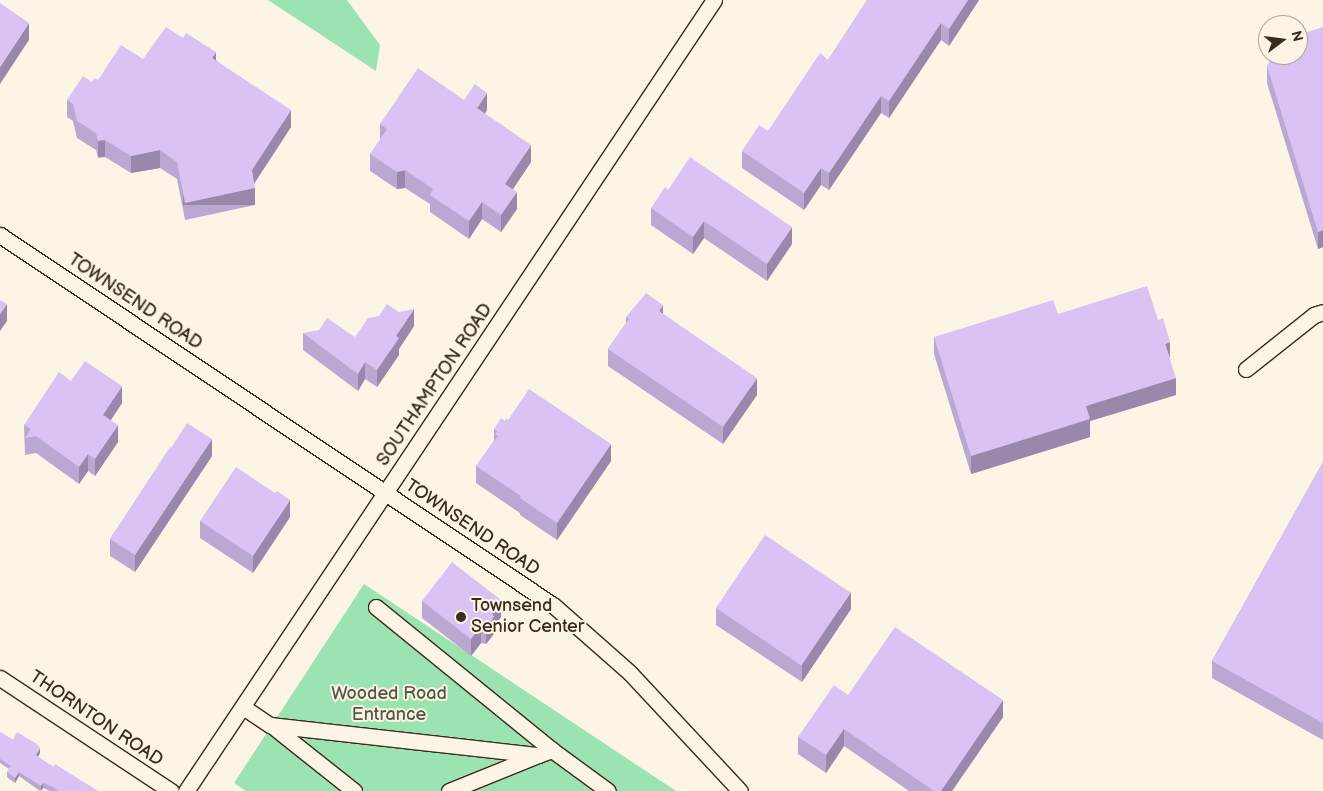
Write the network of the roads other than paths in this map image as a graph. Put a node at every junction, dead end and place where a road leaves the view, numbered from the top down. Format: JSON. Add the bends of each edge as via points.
{"nodes":[{"id":1,"x":714,"y":0,"type":"edge"},
{"id":2,"x":0,"y":235,"type":"edge"},
{"id":3,"x":1323,"y":312,"type":"edge"},
{"id":4,"x":1246,"y":370,"type":"dead end"},
{"id":5,"x":386,"y":492,"type":"junction"},
{"id":6,"x":376,"y":607,"type":"dead end"},
{"id":7,"x":0,"y":678,"type":"edge"},
{"id":8,"x":244,"y":707,"type":"junction"},
{"id":9,"x":270,"y":724,"type":"junction"},
{"id":10,"x":545,"y":753,"type":"junction"},
{"id":11,"x":171,"y":791,"type":"edge"},
{"id":12,"x":186,"y":791,"type":"edge"},
{"id":13,"x":354,"y":791,"type":"edge"},
{"id":14,"x":448,"y":791,"type":"edge"},
{"id":15,"x":608,"y":791,"type":"edge"},
{"id":16,"x":740,"y":791,"type":"edge"}],
"edges":[{"from":1,"to":5,"type":"street","name":"SOUTHAMPTON ROAD"},
{"from":2,"to":5,"type":"street","name":"TOWNSEND ROAD"},
{"from":3,"to":4,"type":"street","via":[[1314,315]]},
{"from":5,"to":8,"type":"street","name":"SOUTHAMPTON ROAD"},
{"from":5,"to":16,"type":"street","name":"TOWNSEND ROAD","via":[[582,628],[630,673]]},
{"from":6,"to":10,"type":"street"},
{"from":7,"to":11,"type":"street","name":"THORNTON ROAD"},
{"from":8,"to":9,"type":"street"},
{"from":8,"to":12,"type":"street","name":"SOUTHAMPTON ROAD"},
{"from":9,"to":10,"type":"street"},
{"from":9,"to":13,"type":"street"},
{"from":10,"to":14,"type":"street"},
{"from":10,"to":15,"type":"street"}]}
